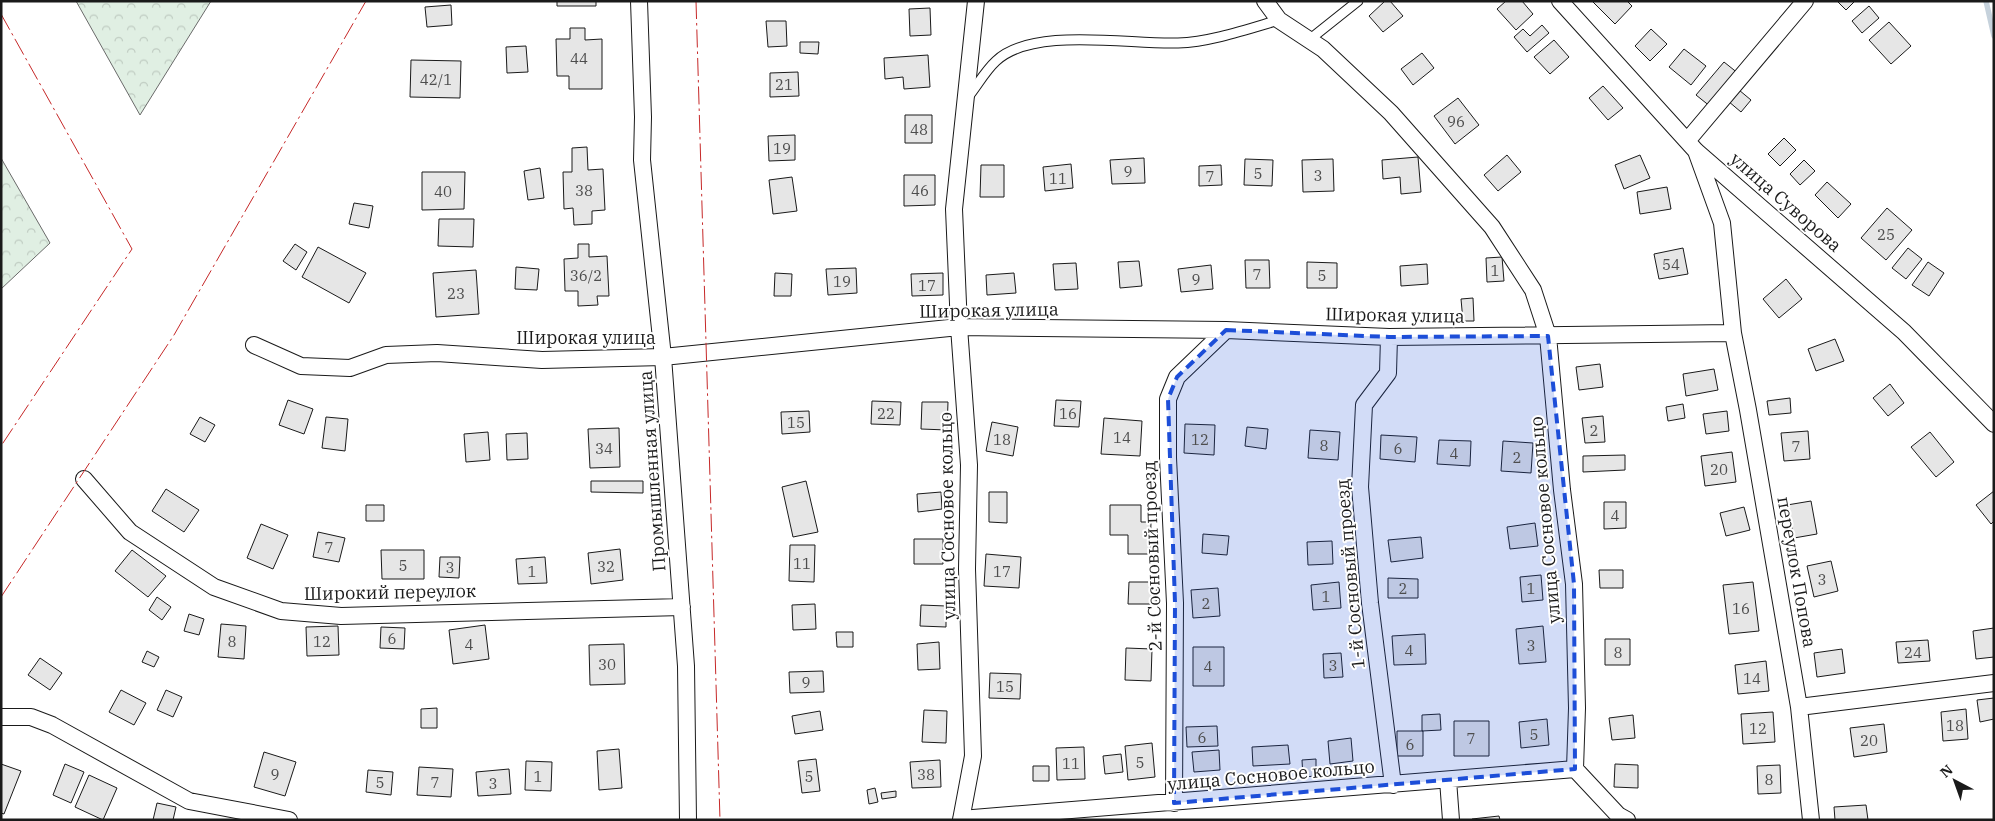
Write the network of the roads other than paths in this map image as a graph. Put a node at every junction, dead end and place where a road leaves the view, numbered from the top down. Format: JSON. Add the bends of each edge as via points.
{"nodes":[{"id":1,"x":638,"y":1,"type":"edge"},
{"id":2,"x":976,"y":1,"type":"edge"},
{"id":3,"x":1265,"y":1,"type":"edge"},
{"id":4,"x":1358,"y":1,"type":"edge"},
{"id":5,"x":1560,"y":1,"type":"edge"},
{"id":6,"x":1805,"y":1,"type":"edge"},
{"id":7,"x":1279,"y":20,"type":"junction"},
{"id":8,"x":1309,"y":40,"type":"junction"},
{"id":9,"x":966,"y":99,"type":"junction"},
{"id":10,"x":1691,"y":146,"type":"junction"},
{"id":11,"x":959,"y":327,"type":"junction"},
{"id":12,"x":1226,"y":330,"type":"junction"},
{"id":13,"x":1733,"y":333,"type":"junction"},
{"id":14,"x":1548,"y":336,"type":"junction"},
{"id":15,"x":1389,"y":337,"type":"junction"},
{"id":16,"x":254,"y":346,"type":"dead end"},
{"id":17,"x":663,"y":357,"type":"junction"},
{"id":18,"x":1994,"y":424,"type":"edge"},
{"id":19,"x":84,"y":479,"type":"dead end"},
{"id":20,"x":682,"y":607,"type":"junction"},
{"id":21,"x":1994,"y":683,"type":"edge"},
{"id":22,"x":1799,"y":707,"type":"junction"},
{"id":23,"x":6,"y":716,"type":"edge"},
{"id":24,"x":1575,"y":770,"type":"junction"},
{"id":25,"x":1448,"y":780,"type":"junction"},
{"id":26,"x":1393,"y":785,"type":"junction"},
{"id":27,"x":1174,"y":803,"type":"junction"},
{"id":28,"x":960,"y":819,"type":"edge"},
{"id":29,"x":289,"y":820,"type":"edge"},
{"id":30,"x":688,"y":820,"type":"edge"},
{"id":31,"x":1452,"y":820,"type":"edge"},
{"id":32,"x":1627,"y":820,"type":"edge"},
{"id":33,"x":1811,"y":820,"type":"edge"}],
"edges":[{"from":1,"to":17,"type":"street","name":"Промышленная улица","via":[[642,160]]},
{"from":2,"to":9,"type":"street","name":"улица Сосновое кольцо"},
{"from":3,"to":7,"type":"street","name":"улица Сосновое кольцо"},
{"from":4,"to":8,"type":"lane"},
{"from":5,"to":10,"type":"street","name":"улица Суворова"},
{"from":6,"to":10,"type":"street"},
{"from":7,"to":8,"type":"street","name":"улица Сосновое кольцо"},
{"from":7,"to":9,"type":"lane","via":[[1180,43],[1048,40],[1018,47],[996,60]]},
{"from":8,"to":14,"type":"street","name":"улица Сосновое кольцо","via":[[1323,49],[1391,113],[1492,227],[1533,290]]},
{"from":9,"to":11,"type":"street","name":"улица Сосновое кольцо","via":[[954,209]]},
{"from":10,"to":13,"type":"street","name":"переулок Попова","via":[[1722,223]]},
{"from":10,"to":18,"type":"street","name":"улица Суворова","via":[[1904,332]]},
{"from":11,"to":12,"type":"street","name":"Широкая улица"},
{"from":11,"to":17,"type":"street","name":"Широкая улица"},
{"from":11,"to":28,"type":"street","name":"улица Сосновое кольцо","via":[[969,465],[967,569],[973,756]]},
{"from":12,"to":15,"type":"street","name":"Широкая улица"},
{"from":12,"to":27,"type":"street","name":"2-й Сосновый проезд","via":[[1177,377],[1168,399],[1175,603]]},
{"from":13,"to":14,"type":"street","name":"Широкая улица"},
{"from":13,"to":22,"type":"street","name":"переулок Попова"},
{"from":14,"to":15,"type":"street","name":"Широкая улица"},
{"from":14,"to":24,"type":"street","name":"улица Сосновое кольцо","via":[[1574,584]]},
{"from":15,"to":26,"type":"street","name":"1-й Сосновый проезд","via":[[1388,373],[1364,405],[1360,487],[1370,603]]},
{"from":16,"to":17,"type":"street","name":"Широкая улица","via":[[301,366],[350,368],[386,355],[438,353],[542,360]]},
{"from":17,"to":20,"type":"street","name":"Промышленная улица"},
{"from":19,"to":20,"type":"street","name":"Широкий переулок","via":[[130,532],[214,587],[281,612],[342,616]]},
{"from":20,"to":30,"type":"street","name":"Промышленная улица"},
{"from":21,"to":22,"type":"street"},
{"from":22,"to":33,"type":"street","name":"переулок Попова"},
{"from":23,"to":29,"type":"street","via":[[31,717],[52,725],[189,801]]},
{"from":24,"to":25,"type":"street","name":"улица Сосновое кольцо"},
{"from":24,"to":32,"type":"street","via":[[1618,815]]},
{"from":25,"to":26,"type":"street","name":"улица Сосновое кольцо"},
{"from":25,"to":31,"type":"street"},
{"from":26,"to":27,"type":"street","name":"улица Сосновое кольцо"},
{"from":27,"to":28,"type":"street","name":"улица Сосновое кольцо"}]}
